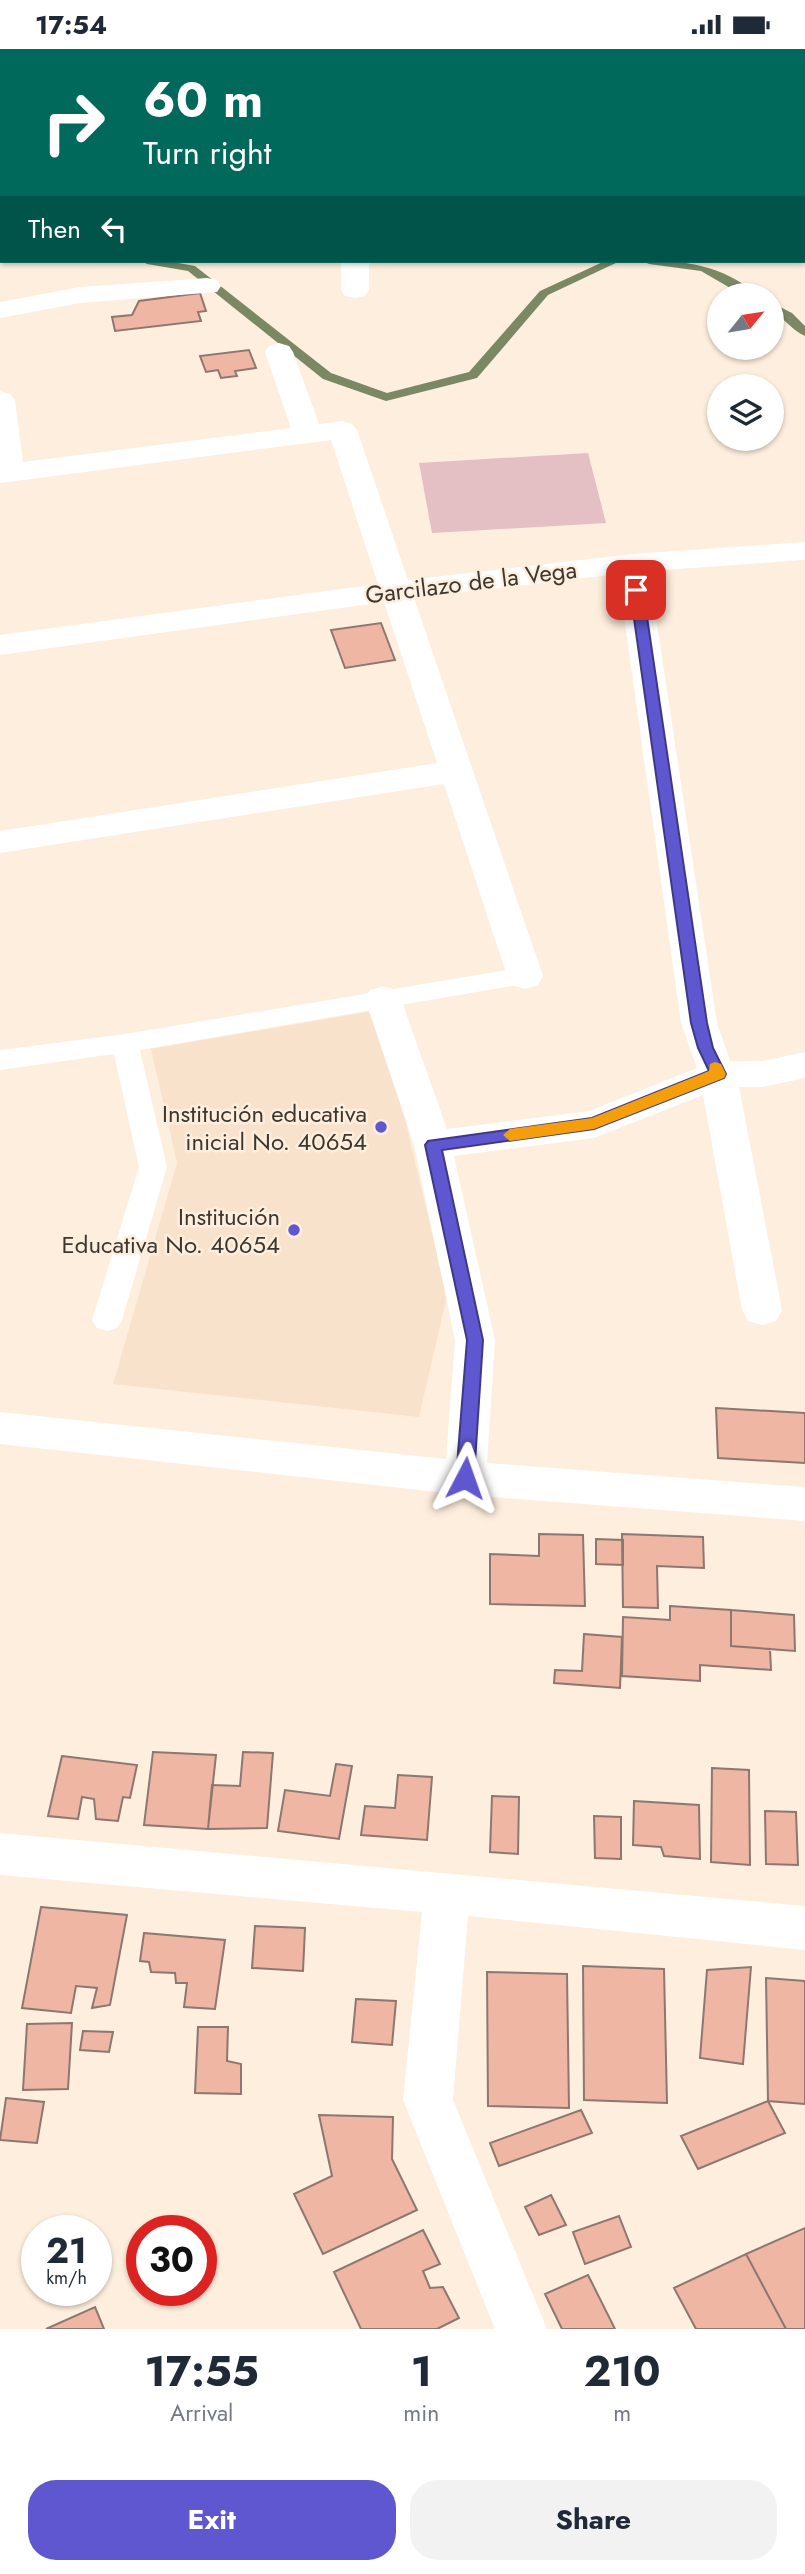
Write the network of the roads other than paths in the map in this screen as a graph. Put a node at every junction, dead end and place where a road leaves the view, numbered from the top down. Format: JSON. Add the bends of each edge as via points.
{"nodes":[{"id":1,"x":355,"y":263,"type":"edge"},
{"id":2,"x":207,"y":286,"type":"dead end"},
{"id":3,"x":355,"y":290,"type":"dead end"},
{"id":4,"x":0,"y":310,"type":"edge"},
{"id":5,"x":279,"y":352,"type":"dead end"},
{"id":6,"x":0,"y":400,"type":"edge"},
{"id":7,"x":308,"y":434,"type":"junction"},
{"id":8,"x":5,"y":474,"type":"edge"},
{"id":9,"x":805,"y":551,"type":"edge"},
{"id":10,"x":632,"y":563,"type":"junction"},
{"id":11,"x":394,"y":591,"type":"junction"},
{"id":12,"x":0,"y":645,"type":"edge"},
{"id":13,"x":455,"y":771,"type":"junction"},
{"id":14,"x":0,"y":842,"type":"edge"},
{"id":15,"x":525,"y":976,"type":"joint"},
{"id":16,"x":383,"y":999,"type":"junction"},
{"id":17,"x":125,"y":1043,"type":"junction"},
{"id":18,"x":0,"y":1060,"type":"edge"},
{"id":19,"x":805,"y":1065,"type":"edge"},
{"id":20,"x":718,"y":1074,"type":"junction"},
{"id":21,"x":433,"y":1145,"type":"junction"},
{"id":22,"x":762,"y":1310,"type":"dead end"},
{"id":23,"x":107,"y":1320,"type":"dead end"},
{"id":24,"x":0,"y":1428,"type":"edge"},
{"id":25,"x":465,"y":1478,"type":"junction"},
{"id":26,"x":805,"y":1504,"type":"edge"},
{"id":27,"x":2,"y":1864,"type":"edge"},
{"id":28,"x":447,"y":1893,"type":"junction"},
{"id":29,"x":805,"y":1928,"type":"edge"},
{"id":30,"x":521,"y":2329,"type":"edge"}],
"edges":[{"from":1,"to":3,"type":"street"},
{"from":2,"to":4,"type":"street","via":[[80,295]]},
{"from":5,"to":7,"type":"street"},
{"from":6,"to":8,"type":"street"},
{"from":7,"to":8,"type":"street"},
{"from":7,"to":11,"type":"street","via":[[342,430]]},
{"from":9,"to":10,"type":"street","name":"Garcilazo de la Vega"},
{"from":10,"to":11,"type":"street","name":"Garcilazo de la Vega"},
{"from":10,"to":20,"type":"street","via":[[699,1023]]},
{"from":11,"to":12,"type":"street","name":"Garcilazo de la Vega"},
{"from":11,"to":13,"type":"street"},
{"from":13,"to":14,"type":"street"},
{"from":13,"to":15,"type":"street"},
{"from":15,"to":16,"type":"lane"},
{"from":16,"to":17,"type":"lane"},
{"from":16,"to":21,"type":"street"},
{"from":17,"to":18,"type":"lane"},
{"from":17,"to":23,"type":"lane","via":[[153,1167]]},
{"from":19,"to":20,"type":"street","via":[[763,1074]]},
{"from":20,"to":21,"type":"street","via":[[594,1124]]},
{"from":20,"to":22,"type":"street"},
{"from":21,"to":25,"type":"street","via":[[475,1340]]},
{"from":24,"to":25,"type":"street"},
{"from":25,"to":26,"type":"street"},
{"from":27,"to":28,"type":"street"},
{"from":28,"to":29,"type":"street"},
{"from":28,"to":30,"type":"street","via":[[428,2100]]}]}
